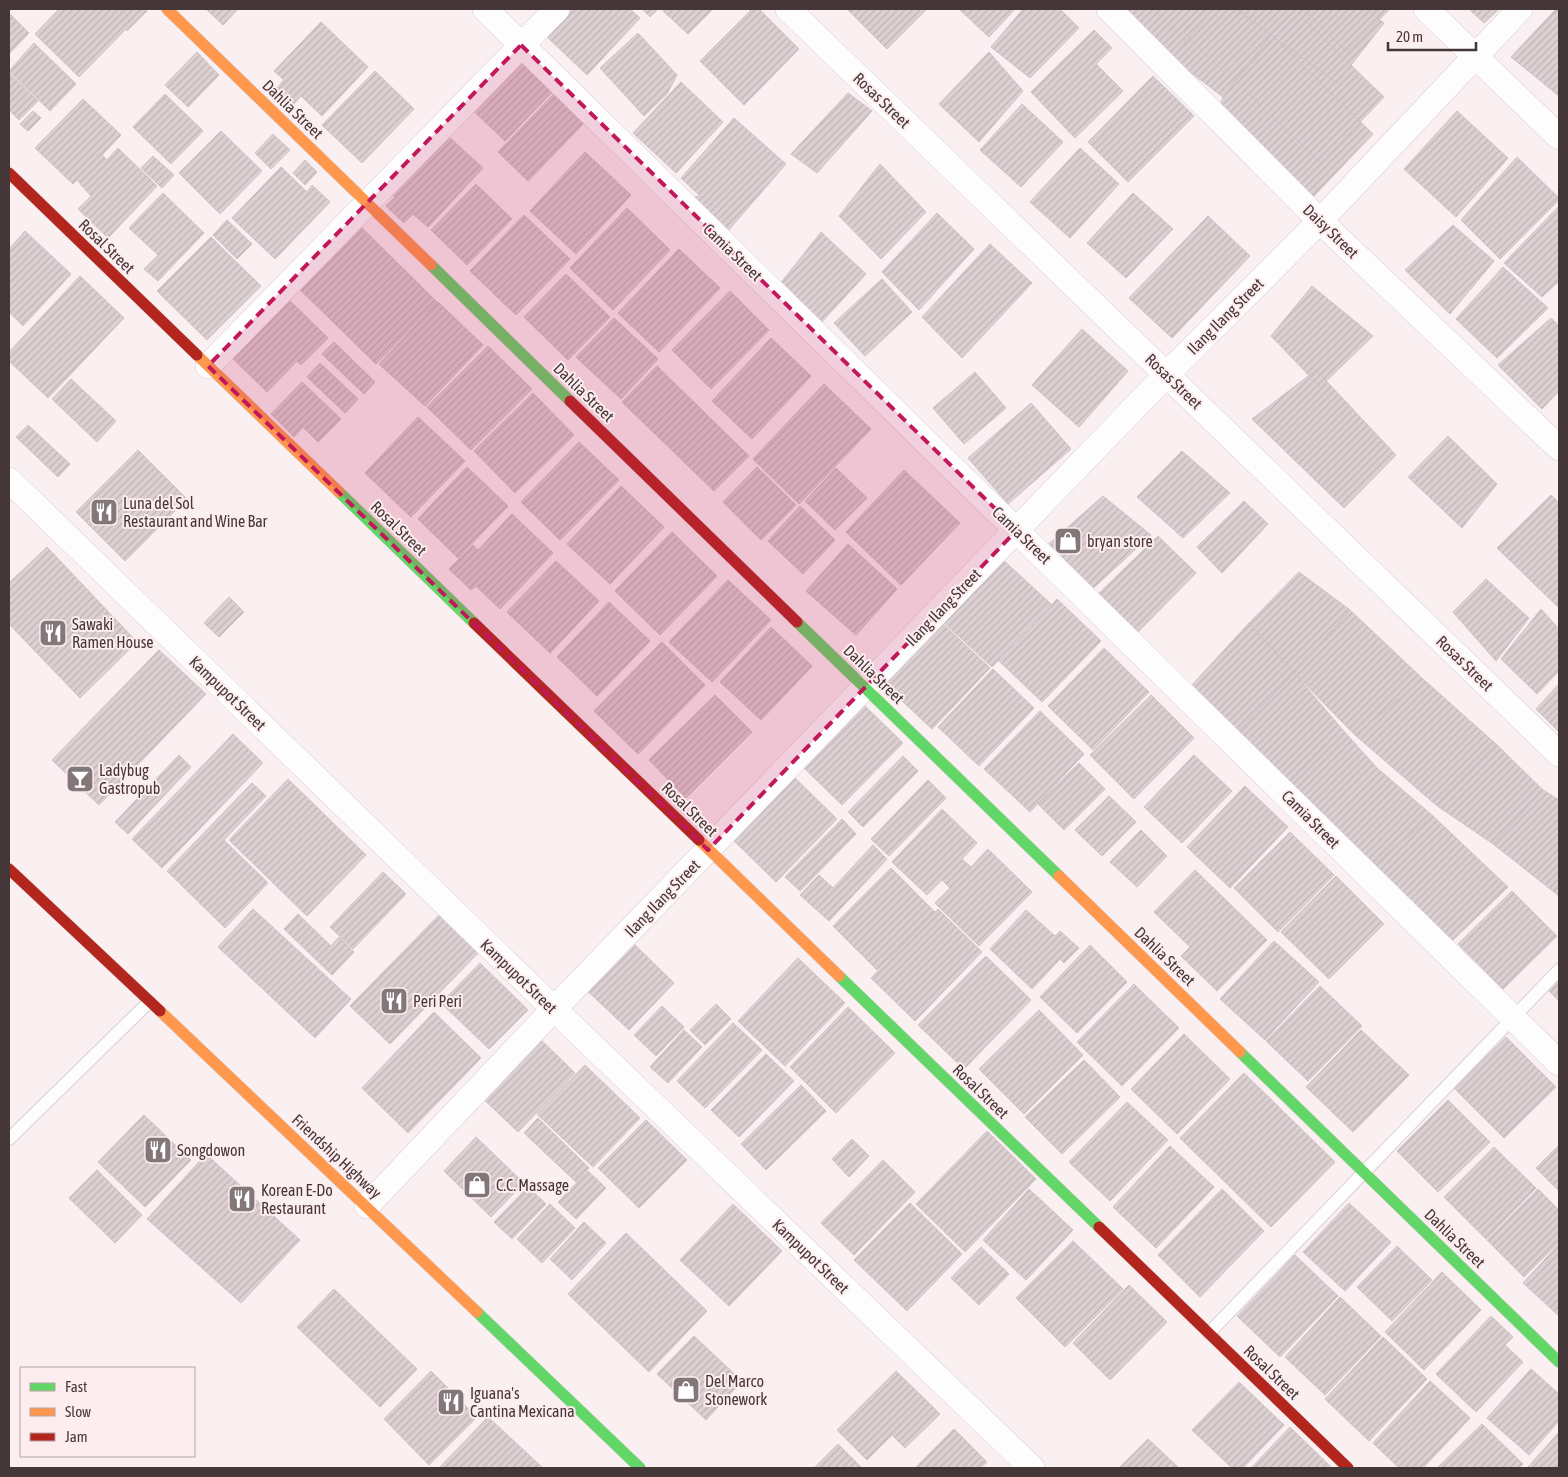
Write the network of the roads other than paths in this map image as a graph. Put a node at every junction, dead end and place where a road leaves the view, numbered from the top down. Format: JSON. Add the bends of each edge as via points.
{"nodes":[{"id":1,"x":167,"y":9,"type":"edge"},
{"id":2,"x":485,"y":9,"type":"edge"},
{"id":3,"x":557,"y":9,"type":"edge"},
{"id":4,"x":788,"y":9,"type":"edge"},
{"id":5,"x":1109,"y":9,"type":"edge"},
{"id":6,"x":1426,"y":9,"type":"edge"},
{"id":7,"x":1520,"y":9,"type":"edge"},
{"id":8,"x":522,"y":45,"type":"junction"},
{"id":9,"x":1475,"y":56,"type":"junction"},
{"id":10,"x":1559,"y":137,"type":"edge"},
{"id":11,"x":9,"y":173,"type":"edge"},
{"id":12,"x":366,"y":203,"type":"junction"},
{"id":13,"x":1320,"y":222,"type":"junction"},
{"id":14,"x":208,"y":366,"type":"junction"},
{"id":15,"x":1167,"y":374,"type":"junction"},
{"id":16,"x":1559,"y":448,"type":"edge"},
{"id":17,"x":9,"y":480,"type":"edge"},
{"id":18,"x":1017,"y":530,"type":"junction"},
{"id":19,"x":865,"y":688,"type":"junction"},
{"id":20,"x":1559,"y":754,"type":"edge"},
{"id":21,"x":708,"y":850,"type":"junction"},
{"id":22,"x":9,"y":869,"type":"edge"},
{"id":23,"x":1559,"y":970,"type":"edge"},
{"id":24,"x":149,"y":1002,"type":"junction"},
{"id":25,"x":554,"y":1009,"type":"junction"},
{"id":26,"x":1513,"y":1018,"type":"junction"},
{"id":27,"x":1559,"y":1063,"type":"edge"},
{"id":28,"x":9,"y":1139,"type":"edge"},
{"id":29,"x":1364,"y":1172,"type":"junction"},
{"id":30,"x":367,"y":1206,"type":"junction"},
{"id":31,"x":1209,"y":1334,"type":"junction"},
{"id":32,"x":1559,"y":1362,"type":"edge"},
{"id":33,"x":640,"y":1468,"type":"edge"},
{"id":34,"x":1032,"y":1468,"type":"edge"},
{"id":35,"x":1348,"y":1468,"type":"edge"}],
"edges":[{"from":1,"to":12,"type":"street","name":"Dahlia Street"},
{"from":2,"to":8,"type":"street","name":"Camia Street"},
{"from":3,"to":8,"type":"street"},
{"from":4,"to":15,"type":"street","name":"Rosas Street"},
{"from":5,"to":13,"type":"street","name":"Daisy Street"},
{"from":6,"to":9,"type":"street"},
{"from":7,"to":9,"type":"street","name":"Ilang Ilang Street"},
{"from":8,"to":12,"type":"street"},
{"from":8,"to":18,"type":"street","name":"Camia Street"},
{"from":9,"to":10,"type":"street"},
{"from":9,"to":13,"type":"street","name":"Ilang Ilang Street"},
{"from":11,"to":14,"type":"street","name":"Rosal Street"},
{"from":12,"to":14,"type":"street"},
{"from":12,"to":19,"type":"street","name":"Dahlia Street"},
{"from":13,"to":15,"type":"street","name":"Ilang Ilang Street"},
{"from":13,"to":16,"type":"street","name":"Daisy Street"},
{"from":14,"to":21,"type":"street","name":"Rosal Street"},
{"from":15,"to":18,"type":"street","name":"Ilang Ilang Street"},
{"from":15,"to":20,"type":"street","name":"Rosas Street"},
{"from":17,"to":25,"type":"street","name":"Kampupot Street"},
{"from":18,"to":19,"type":"street","name":"Ilang Ilang Street"},
{"from":18,"to":26,"type":"street","name":"Camia Street"},
{"from":19,"to":21,"type":"street","name":"Ilang Ilang Street"},
{"from":19,"to":29,"type":"street","name":"Dahlia Street"},
{"from":21,"to":25,"type":"street","name":"Ilang Ilang Street"},
{"from":21,"to":31,"type":"street","name":"Rosal Street"},
{"from":22,"to":24,"type":"street","name":"Friendship Highway"},
{"from":23,"to":26,"type":"lane"},
{"from":24,"to":28,"type":"lane"},
{"from":24,"to":30,"type":"street","name":"Friendship Highway"},
{"from":25,"to":30,"type":"street","name":"Ilang Ilang Street"},
{"from":25,"to":34,"type":"street","name":"Kampupot Street"},
{"from":26,"to":27,"type":"street","name":"Camia Street"},
{"from":26,"to":29,"type":"lane"},
{"from":29,"to":31,"type":"lane"},
{"from":29,"to":32,"type":"street","name":"Dahlia Street"},
{"from":30,"to":33,"type":"street","name":"Friendship Highway"},
{"from":31,"to":35,"type":"street","name":"Rosal Street"}]}
